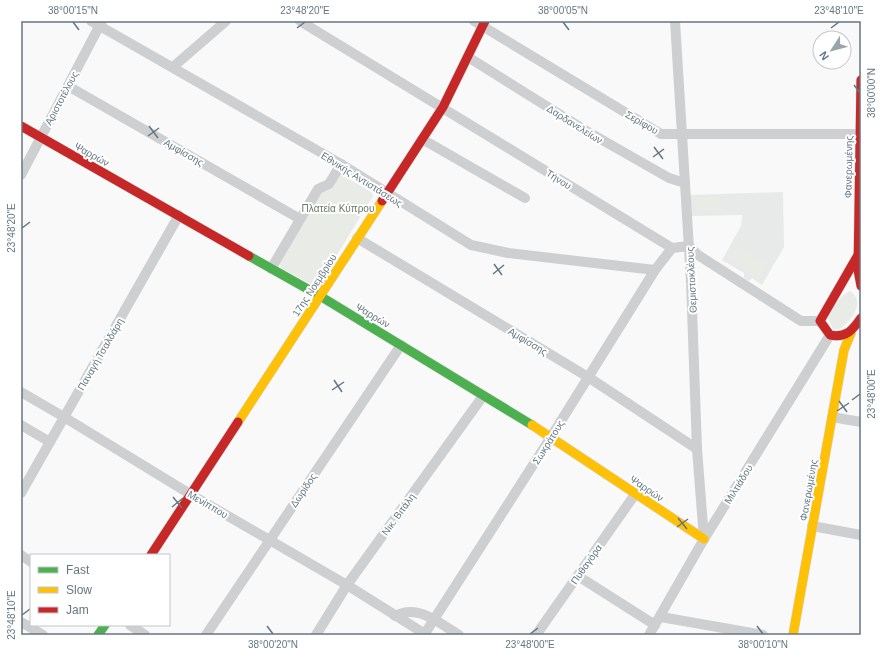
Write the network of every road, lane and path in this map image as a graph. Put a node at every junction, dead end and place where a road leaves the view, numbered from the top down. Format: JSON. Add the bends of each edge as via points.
{"nodes":[{"id":1,"x":226,"y":21,"type":"edge"},
{"id":2,"x":300,"y":21,"type":"edge"},
{"id":3,"x":675,"y":21,"type":"edge"},
{"id":4,"x":98,"y":23,"type":"edge"},
{"id":5,"x":480,"y":23,"type":"edge"},
{"id":6,"x":468,"y":57,"type":"junction"},
{"id":7,"x":173,"y":67,"type":"junction"},
{"id":8,"x":861,"y":80,"type":"edge"},
{"id":9,"x":68,"y":86,"type":"junction"},
{"id":10,"x":442,"y":107,"type":"junction"},
{"id":11,"x":21,"y":126,"type":"edge"},
{"id":12,"x":682,"y":133,"type":"junction"},
{"id":13,"x":860,"y":134,"type":"junction"},
{"id":14,"x":40,"y":137,"type":"junction"},
{"id":15,"x":422,"y":139,"type":"junction"},
{"id":16,"x":341,"y":164,"type":"junction"},
{"id":17,"x":21,"y":175,"type":"edge"},
{"id":18,"x":685,"y":184,"type":"junction"},
{"id":19,"x":386,"y":193,"type":"junction"},
{"id":20,"x":525,"y":198,"type":"dead end"},
{"id":21,"x":179,"y":215,"type":"junction"},
{"id":22,"x":300,"y":219,"type":"junction"},
{"id":23,"x":356,"y":238,"type":"junction"},
{"id":24,"x":689,"y":246,"type":"junction"},
{"id":25,"x":672,"y":248,"type":"junction"},
{"id":26,"x":858,"y":255,"type":"junction"},
{"id":27,"x":271,"y":269,"type":"junction"},
{"id":28,"x":655,"y":270,"type":"junction"},
{"id":29,"x":840,"y":287,"type":"junction"},
{"id":30,"x":861,"y":287,"type":"edge"},
{"id":31,"x":320,"y":296,"type":"junction"},
{"id":32,"x":861,"y":318,"type":"edge"},
{"id":33,"x":820,"y":321,"type":"junction"},
{"id":34,"x":851,"y":332,"type":"junction"},
{"id":35,"x":835,"y":336,"type":"junction"},
{"id":36,"x":401,"y":345,"type":"junction"},
{"id":37,"x":844,"y":350,"type":"junction"},
{"id":38,"x":588,"y":377,"type":"junction"},
{"id":39,"x":21,"y":392,"type":"edge"},
{"id":40,"x":483,"y":396,"type":"junction"},
{"id":41,"x":64,"y":417,"type":"junction"},
{"id":42,"x":832,"y":417,"type":"junction"},
{"id":43,"x":861,"y":422,"type":"edge"},
{"id":44,"x":21,"y":425,"type":"edge"},
{"id":45,"x":551,"y":437,"type":"junction"},
{"id":46,"x":50,"y":442,"type":"junction"},
{"id":47,"x":697,"y":449,"type":"junction"},
{"id":48,"x":636,"y":493,"type":"junction"},
{"id":49,"x":21,"y":494,"type":"edge"},
{"id":50,"x":190,"y":494,"type":"junction"},
{"id":51,"x":812,"y":526,"type":"junction"},
{"id":52,"x":861,"y":535,"type":"edge"},
{"id":53,"x":704,"y":539,"type":"junction"},
{"id":54,"x":270,"y":540,"type":"junction"},
{"id":55,"x":152,"y":554,"type":"edge"},
{"id":56,"x":21,"y":555,"type":"edge"},
{"id":57,"x":30,"y":561,"type":"edge"},
{"id":58,"x":578,"y":576,"type":"junction"},
{"id":59,"x":347,"y":585,"type":"junction"},
{"id":60,"x":395,"y":616,"type":"junction"},
{"id":61,"x":434,"y":620,"type":"junction"},
{"id":62,"x":658,"y":621,"type":"junction"},
{"id":63,"x":21,"y":622,"type":"edge"},
{"id":64,"x":104,"y":626,"type":"edge"},
{"id":65,"x":132,"y":626,"type":"edge"},
{"id":66,"x":424,"y":634,"type":"edge"},
{"id":67,"x":43,"y":635,"type":"edge"},
{"id":68,"x":98,"y":635,"type":"edge"},
{"id":69,"x":145,"y":635,"type":"edge"},
{"id":70,"x":206,"y":635,"type":"edge"},
{"id":71,"x":316,"y":635,"type":"edge"},
{"id":72,"x":459,"y":635,"type":"edge"},
{"id":73,"x":536,"y":635,"type":"edge"},
{"id":74,"x":649,"y":635,"type":"edge"},
{"id":75,"x":764,"y":635,"type":"edge"},
{"id":76,"x":793,"y":635,"type":"edge"}],
"edges":[{"from":1,"to":7,"type":"street"},
{"from":2,"to":10,"type":"street","name":"Τήνου"},
{"from":3,"to":12,"type":"street","name":"Θεμιστοκλέους"},
{"from":4,"to":7,"type":"street","name":"Εθνικής Αντιστάσεως"},
{"from":4,"to":9,"type":"street","name":"Αριστοτέλους"},
{"from":5,"to":6,"type":"street","name":"17ης Νοεμβρίου"},
{"from":5,"to":12,"type":"street","name":"Σερίφου","via":[[661,134]]},
{"from":6,"to":10,"type":"street","name":"17ης Νοεμβρίου"},
{"from":6,"to":18,"type":"street","name":"Δαρδανελείων","via":[[582,129],[669,178]]},
{"from":7,"to":16,"type":"street","name":"Εθνικής Αντιστάσεως"},
{"from":8,"to":13,"type":"street","name":"Φανερωμένης"},
{"from":9,"to":14,"type":"street","name":"Αριστοτέλους"},
{"from":9,"to":22,"type":"street","name":"Αμφίσσης"},
{"from":10,"to":15,"type":"street","name":"17ης Νοεμβρίου"},
{"from":10,"to":25,"type":"street","name":"Τήνου"},
{"from":11,"to":14,"type":"street","name":"Ψαρρών"},
{"from":12,"to":13,"type":"street","name":"Σερίφου"},
{"from":12,"to":18,"type":"street","name":"Θεμιστοκλέους"},
{"from":13,"to":26,"type":"street","name":"Φανερωμένης"},
{"from":14,"to":17,"type":"street","name":"Αριστοτέλους"},
{"from":14,"to":21,"type":"street","name":"Ψαρρών"},
{"from":15,"to":19,"type":"street","name":"17ης Νοεμβρίου"},
{"from":15,"to":20,"type":"street"},
{"from":16,"to":19,"type":"street","name":"Εθνικής Αντιστάσεως"},
{"from":16,"to":22,"type":"street","via":[[329,184],[318,189]]},
{"from":18,"to":24,"type":"street","name":"Θεμιστοκλέους"},
{"from":19,"to":23,"type":"street","name":"17ης Νοεμβρίου"},
{"from":19,"to":28,"type":"street","name":"Εθνικής Αντιστάσεως","via":[[471,245],[508,253]]},
{"from":21,"to":27,"type":"street","name":"Ψαρρών"},
{"from":21,"to":41,"type":"street","name":"Παναγή Τσαλδάρη"},
{"from":22,"to":27,"type":"street"},
{"from":23,"to":31,"type":"street","name":"17ης Νοεμβρίου"},
{"from":23,"to":38,"type":"street","name":"Αμφίσσης"},
{"from":24,"to":25,"type":"street"},
{"from":24,"to":33,"type":"street","via":[[698,255],[801,321]]},
{"from":24,"to":47,"type":"street","name":"Θεμιστοκλέους"},
{"from":25,"to":28,"type":"street","name":"Σωκράτους"},
{"from":26,"to":29,"type":"street","name":"Φανερωμένης"},
{"from":26,"to":30,"type":"street","name":"Φανερωμένης"},
{"from":27,"to":31,"type":"street","name":"Ψαρρών"},
{"from":28,"to":38,"type":"street","name":"Σωκράτους"},
{"from":29,"to":30,"type":"street"},
{"from":29,"to":33,"type":"street","name":"Φανερωμένης"},
{"from":31,"to":36,"type":"street","name":"Ψαρρών"},
{"from":31,"to":50,"type":"street","name":"17ης Νοεμβρίου"},
{"from":32,"to":34,"type":"street","name":"Φανερωμένης"},
{"from":33,"to":35,"type":"street"},
{"from":34,"to":35,"type":"street"},
{"from":34,"to":37,"type":"street","name":"Φανερωμένης"},
{"from":35,"to":37,"type":"street","via":[[844,342]]},
{"from":35,"to":53,"type":"street","name":"Μιλτιάδου"},
{"from":36,"to":40,"type":"street","name":"Ψαρρών"},
{"from":36,"to":54,"type":"street","name":"Δωρίδος"},
{"from":37,"to":42,"type":"street","name":"Φανερωμένης"},
{"from":38,"to":45,"type":"street","name":"Σωκράτους"},
{"from":38,"to":47,"type":"street","name":"Αμφίσσης"},
{"from":39,"to":41,"type":"street","name":"Μενίππου"},
{"from":40,"to":45,"type":"street","name":"Ψαρρών"},
{"from":40,"to":59,"type":"street","name":"Νικ. Βιτάλη"},
{"from":41,"to":46,"type":"street","name":"Παναγή Τσαλδάρη"},
{"from":41,"to":50,"type":"street","name":"Μενίππου"},
{"from":42,"to":43,"type":"street"},
{"from":42,"to":51,"type":"street","name":"Φανερωμένης"},
{"from":44,"to":46,"type":"street"},
{"from":45,"to":48,"type":"street","name":"Ψαρρών"},
{"from":45,"to":61,"type":"street","name":"Σωκράτους"},
{"from":46,"to":49,"type":"street","name":"Παναγή Τσαλδάρη"},
{"from":47,"to":53,"type":"street","name":"Θεμιστοκλέους"},
{"from":48,"to":53,"type":"street","name":"Ψαρρών"},
{"from":48,"to":58,"type":"street","name":"Πυθαγόρα"},
{"from":50,"to":54,"type":"street","name":"Μενίππου"},
{"from":50,"to":55,"type":"street","name":"17ης Νοεμβρίου"},
{"from":51,"to":52,"type":"street"},
{"from":51,"to":76,"type":"street","name":"Φανερωμένης"},
{"from":53,"to":62,"type":"street","name":"Μιλτιάδου"},
{"from":54,"to":59,"type":"street","name":"Μενίππου"},
{"from":54,"to":70,"type":"street","name":"Δωρίδος"},
{"from":56,"to":57,"type":"street"},
{"from":58,"to":62,"type":"street"},
{"from":58,"to":73,"type":"street","name":"Πυθαγόρα"},
{"from":59,"to":60,"type":"street","name":"Μενίππου"},
{"from":59,"to":71,"type":"street","name":"Νικ. Βιτάλη"},
{"from":60,"to":61,"type":"street","via":[[414,611]]},
{"from":60,"to":66,"type":"street","name":"Μενίππου"},
{"from":61,"to":66,"type":"street","name":"Σωκράτους"},
{"from":61,"to":72,"type":"street"},
{"from":62,"to":74,"type":"street","name":"Μιλτιάδου"},
{"from":62,"to":75,"type":"street"},
{"from":63,"to":67,"type":"street"},
{"from":64,"to":68,"type":"street"},
{"from":65,"to":69,"type":"street"}]}
